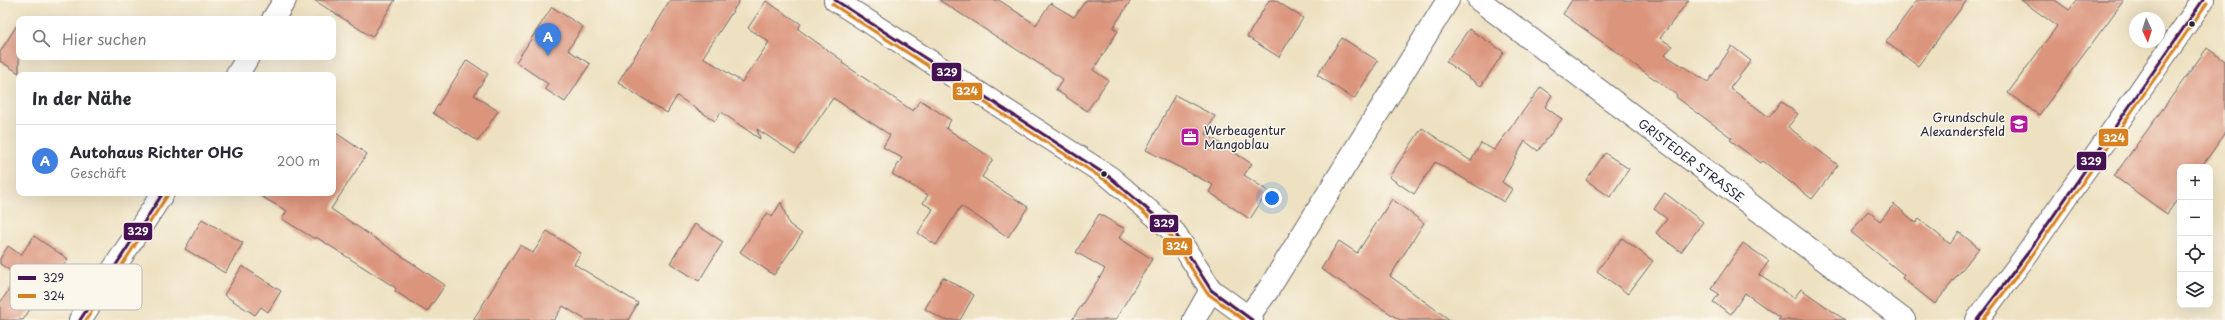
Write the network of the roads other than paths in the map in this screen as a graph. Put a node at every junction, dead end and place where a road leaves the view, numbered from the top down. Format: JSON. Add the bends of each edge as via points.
{"nodes":[{"id":1,"x":285,"y":0,"type":"edge"},
{"id":2,"x":835,"y":0,"type":"edge"},
{"id":3,"x":1448,"y":0,"type":"edge"},
{"id":4,"x":1479,"y":0,"type":"edge"},
{"id":5,"x":2203,"y":0,"type":"edge"},
{"id":6,"x":275,"y":16,"type":"edge"},
{"id":7,"x":246,"y":60,"type":"edge"},
{"id":8,"x":239,"y":72,"type":"edge"},
{"id":9,"x":161,"y":196,"type":"edge"},
{"id":10,"x":117,"y":264,"type":"edge"},
{"id":11,"x":1211,"y":290,"type":"junction"},
{"id":12,"x":87,"y":310,"type":"edge"},
{"id":13,"x":1250,"y":319,"type":"edge"},
{"id":14,"x":80,"y":320,"type":"edge"},
{"id":15,"x":1194,"y":320,"type":"edge"},
{"id":16,"x":1904,"y":320,"type":"edge"},
{"id":17,"x":1977,"y":320,"type":"edge"}],
"edges":[{"from":1,"to":6,"type":"street"},
{"from":2,"to":11,"type":"street","via":[[1111,178],[1175,233]]},
{"from":3,"to":13,"type":"street"},
{"from":4,"to":16,"type":"street","name":"GRISTEDER STRASSE"},
{"from":5,"to":17,"type":"street"},
{"from":7,"to":8,"type":"street"},
{"from":9,"to":10,"type":"street"},
{"from":11,"to":13,"type":"street"},
{"from":11,"to":15,"type":"street"},
{"from":12,"to":14,"type":"street"}]}
